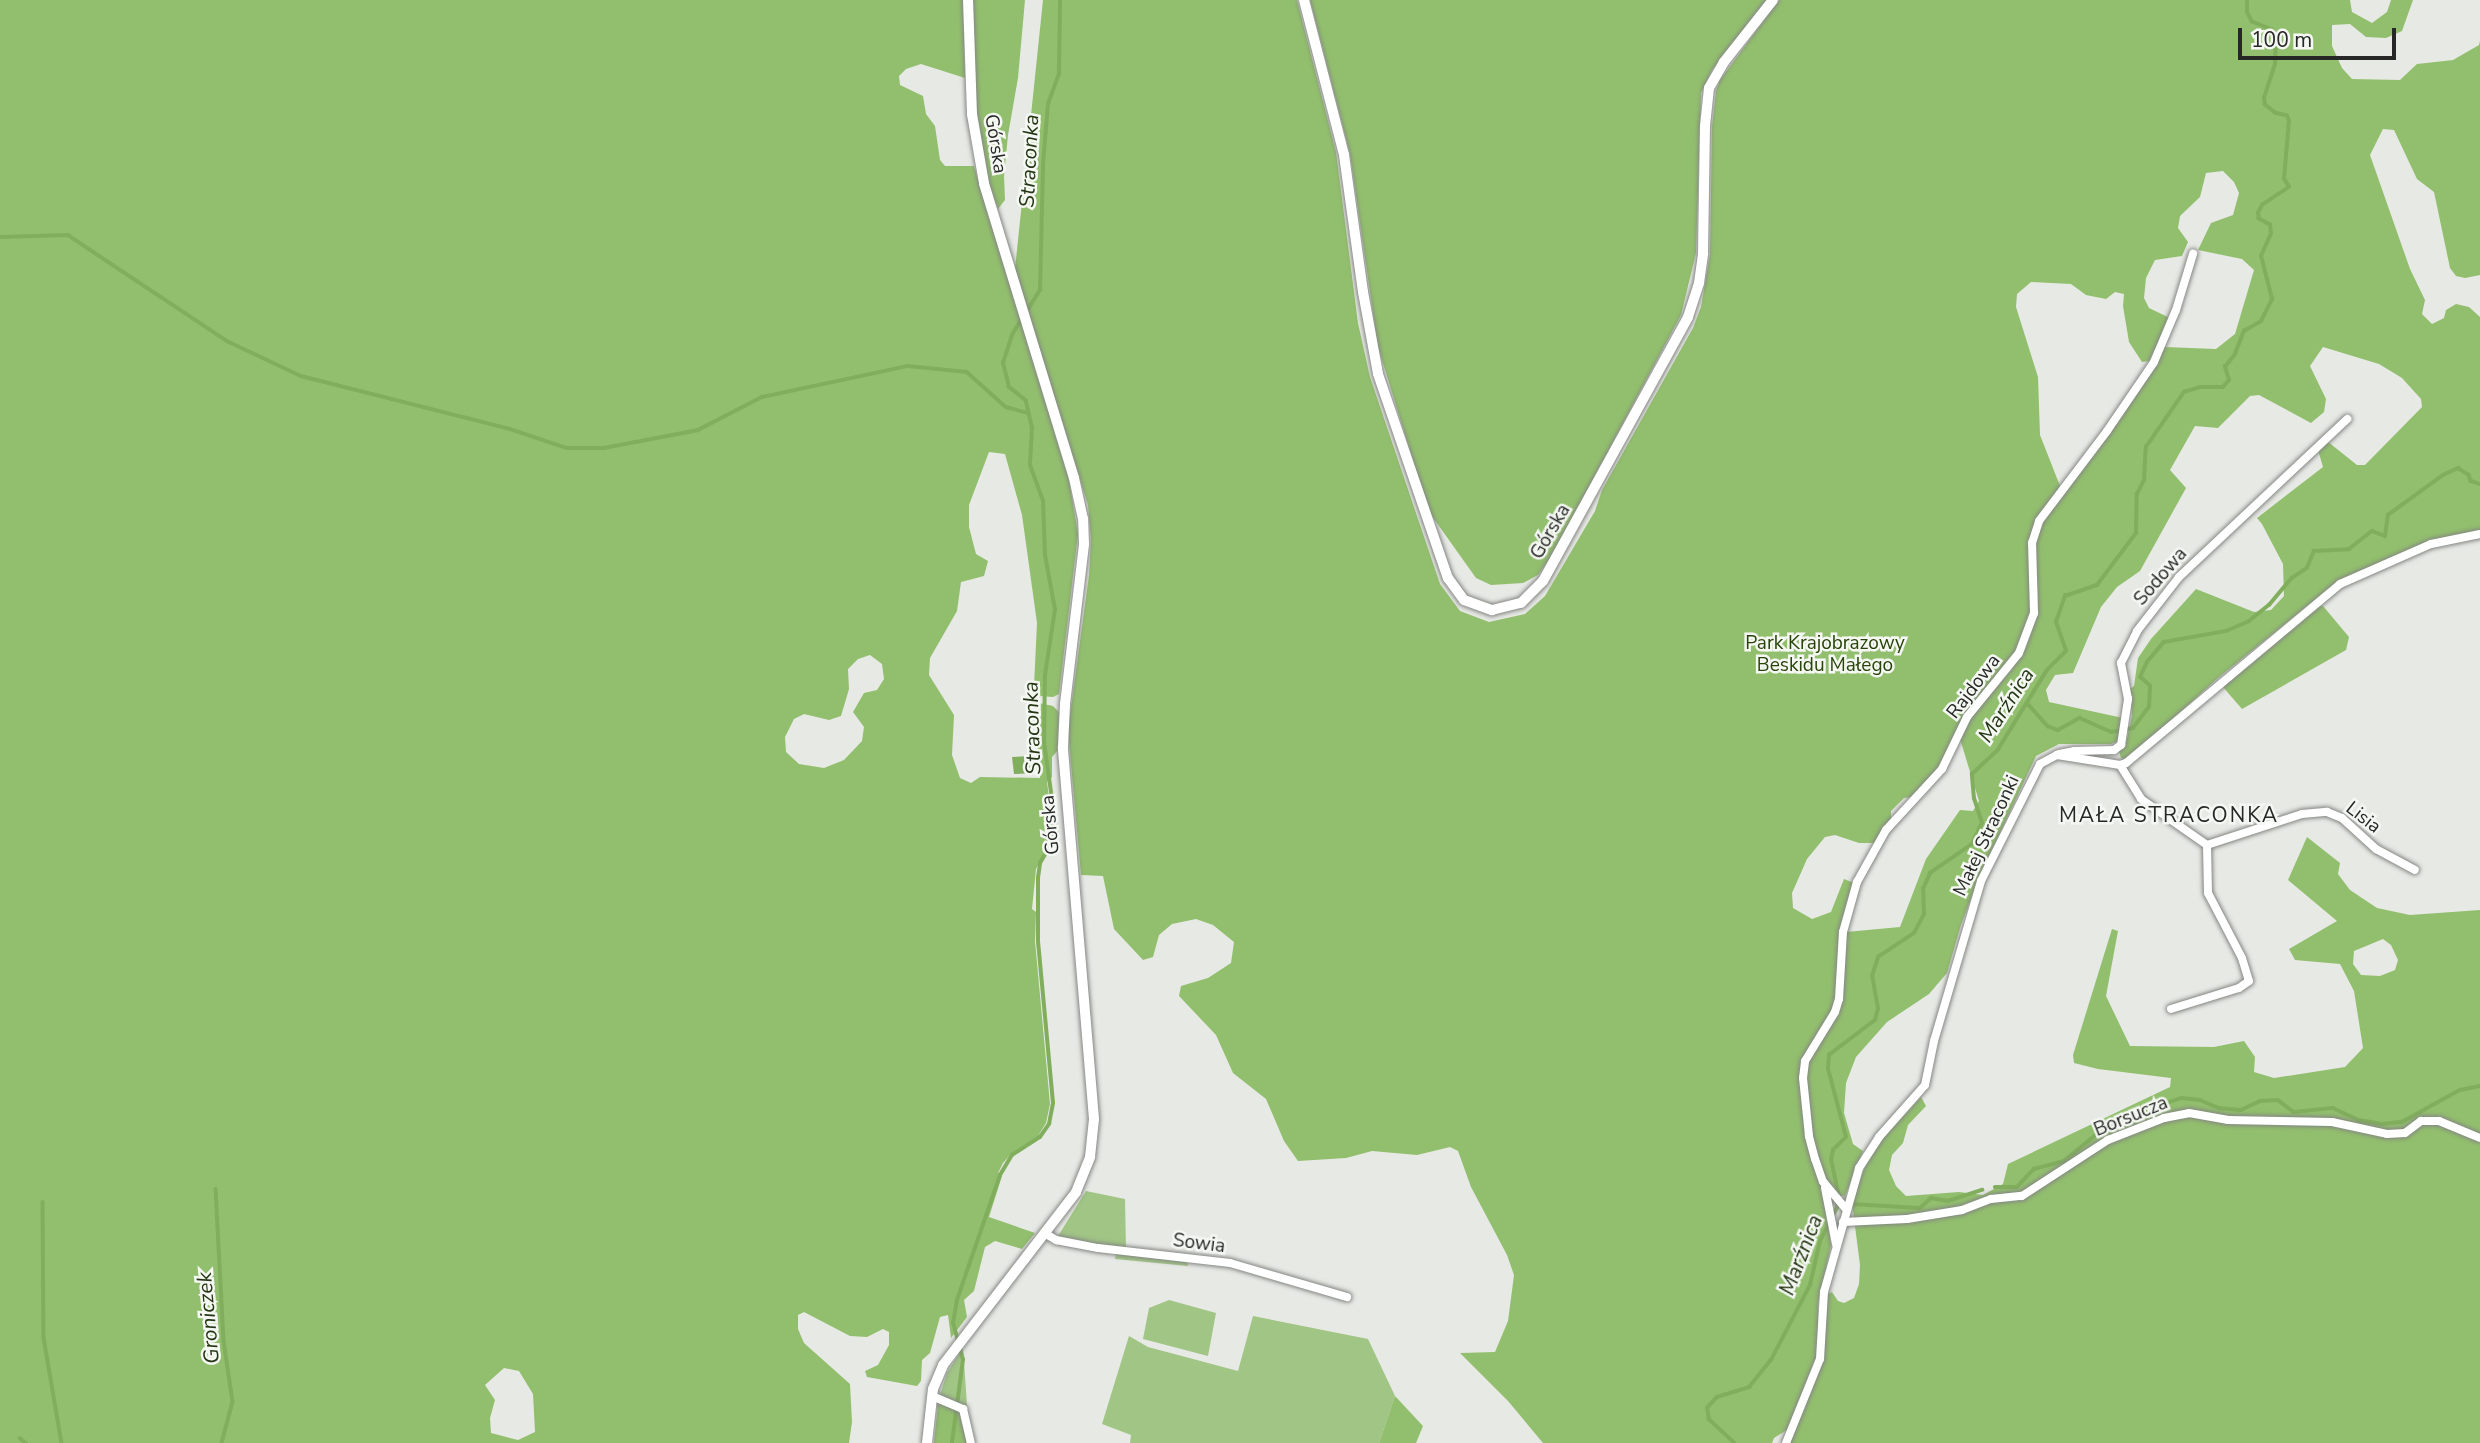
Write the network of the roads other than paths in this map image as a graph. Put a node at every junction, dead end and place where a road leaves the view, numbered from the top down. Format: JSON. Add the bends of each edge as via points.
{"nodes":[{"id":1,"x":968,"y":0,"type":"edge"},
{"id":2,"x":1304,"y":0,"type":"edge"},
{"id":3,"x":1773,"y":0,"type":"edge"},
{"id":4,"x":2193,"y":254,"type":"dead end"},
{"id":5,"x":2347,"y":419,"type":"dead end"},
{"id":6,"x":2480,"y":534,"type":"edge"},
{"id":7,"x":2057,"y":755,"type":"junction"},
{"id":8,"x":2120,"y":765,"type":"junction"},
{"id":9,"x":2207,"y":845,"type":"junction"},
{"id":10,"x":2414,"y":870,"type":"dead end"},
{"id":11,"x":2171,"y":1009,"type":"dead end"},
{"id":12,"x":2480,"y":1138,"type":"edge"},
{"id":13,"x":1826,"y":1186,"type":"junction"},
{"id":14,"x":1844,"y":1208,"type":"junction"},
{"id":15,"x":1843,"y":1222,"type":"junction"},
{"id":16,"x":1046,"y":1234,"type":"junction"},
{"id":17,"x":1836,"y":1244,"type":"junction"},
{"id":18,"x":1347,"y":1297,"type":"dead end"},
{"id":19,"x":932,"y":1396,"type":"junction"},
{"id":20,"x":928,"y":1443,"type":"edge"},
{"id":21,"x":971,"y":1443,"type":"edge"},
{"id":22,"x":1786,"y":1443,"type":"edge"}],
"edges":[{"from":1,"to":16,"type":"street","name":"Górska","via":[[976,145],[1074,478],[1084,544],[1063,747],[1094,1101],[1093,1134],[1082,1180]]},
{"from":2,"to":3,"type":"street","name":"Górska","via":[[1344,155],[1378,374],[1448,578],[1464,600],[1492,610],[1521,603],[1543,581],[1688,317],[1703,253],[1709,88]]},
{"from":4,"to":13,"type":"street","name":"Rajdowa","via":[[2154,362],[2039,521],[2032,543],[2034,613],[2019,653],[1967,717],[1942,769],[1886,830],[1857,883],[1842,940],[1839,999],[1812,1044],[1804,1070],[1809,1136]]},
{"from":5,"to":7,"type":"street","name":"Sodowa","via":[[2155,605],[2122,658],[2127,718],[2122,742],[2114,750]]},
{"from":6,"to":8,"type":"street","via":[[2431,544],[2340,584],[2133,759]]},
{"from":7,"to":8,"type":"street"},
{"from":7,"to":14,"type":"street","name":"Małej Straconki","via":[[2034,772],[1981,881],[1925,1085],[1867,1154]]},
{"from":8,"to":9,"type":"street","via":[[2141,799]]},
{"from":9,"to":10,"type":"street","name":"Lisia","via":[[2302,814],[2326,812],[2342,818],[2376,849]]},
{"from":9,"to":11,"type":"street","via":[[2207,893],[2242,958],[2249,981]]},
{"from":12,"to":15,"type":"street","name":"Borsucza","via":[[2439,1121],[2421,1121],[2406,1133],[2387,1134],[2332,1122],[2228,1120],[2189,1113],[2108,1140],[2022,1196],[1907,1219]]},
{"from":13,"to":14,"type":"street","name":"Rajdowa"},
{"from":13,"to":17,"type":"street","name":"Rajdowa"},
{"from":14,"to":15,"type":"street","name":"Małej Straconki"},
{"from":15,"to":17,"type":"street","name":"Małej Straconki"},
{"from":16,"to":18,"type":"street","name":"Sowia","via":[[1098,1248],[1230,1263]]},
{"from":16,"to":19,"type":"street","name":"Górska","via":[[951,1351]]},
{"from":17,"to":22,"type":"street","name":"Małej Straconki","via":[[1824,1292],[1821,1359]]},
{"from":19,"to":20,"type":"street","name":"Górska"},
{"from":19,"to":21,"type":"street","via":[[961,1408]]}]}
